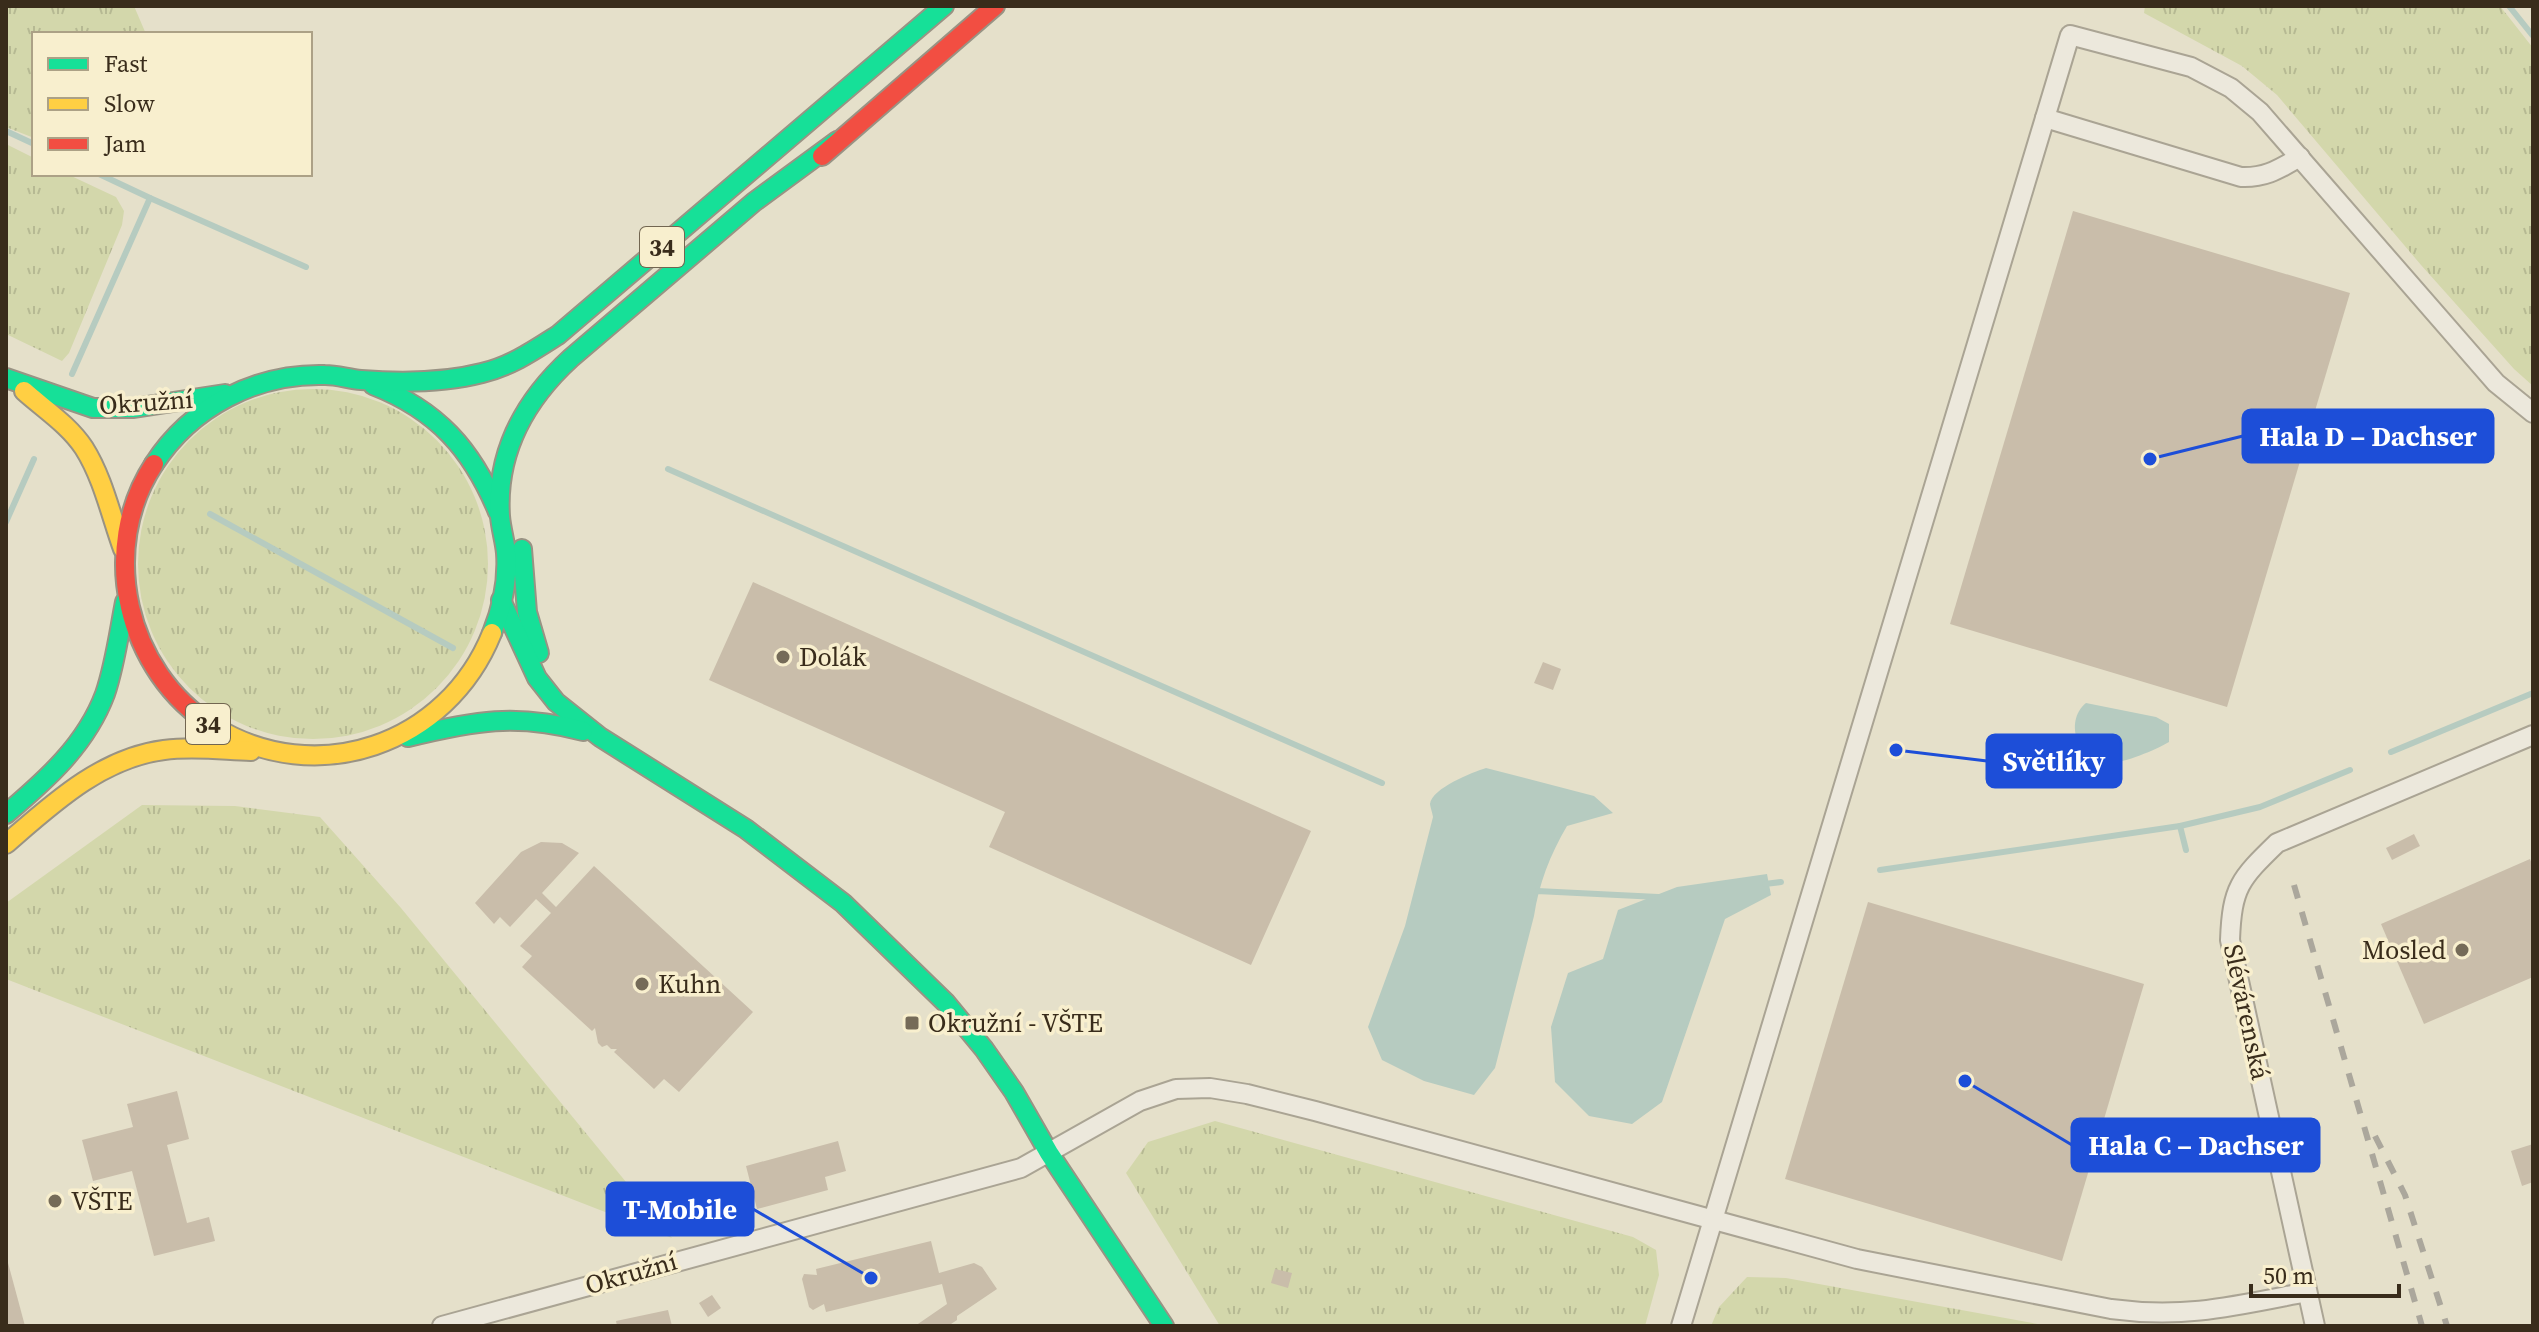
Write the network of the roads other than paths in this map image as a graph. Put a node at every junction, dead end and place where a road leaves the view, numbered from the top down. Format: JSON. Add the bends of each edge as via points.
{"nodes":[{"id":1,"x":944,"y":6,"type":"edge"},
{"id":2,"x":995,"y":6,"type":"edge"},
{"id":3,"x":2045,"y":118,"type":"junction"},
{"id":4,"x":837,"y":141,"type":"junction"},
{"id":5,"x":2300,"y":157,"type":"junction"},
{"id":6,"x":9,"y":380,"type":"edge"},
{"id":7,"x":358,"y":380,"type":"junction"},
{"id":8,"x":234,"y":393,"type":"junction"},
{"id":9,"x":2533,"y":413,"type":"edge"},
{"id":10,"x":537,"y":430,"type":"dead end"},
{"id":11,"x":501,"y":520,"type":"junction"},
{"id":12,"x":521,"y":524,"type":"dead end"},
{"id":13,"x":124,"y":552,"type":"junction"},
{"id":14,"x":126,"y":595,"type":"junction"},
{"id":15,"x":501,"y":600,"type":"junction"},
{"id":16,"x":2533,"y":735,"type":"edge"},
{"id":17,"x":600,"y":737,"type":"junction"},
{"id":18,"x":390,"y":741,"type":"junction"},
{"id":19,"x":270,"y":751,"type":"junction"},
{"id":20,"x":668,"y":779,"type":"junction"},
{"id":21,"x":6,"y":814,"type":"edge"},
{"id":22,"x":6,"y":844,"type":"edge"},
{"id":23,"x":1049,"y":1153,"type":"junction"},
{"id":24,"x":1715,"y":1221,"type":"junction"},
{"id":25,"x":2307,"y":1292,"type":"junction"},
{"id":26,"x":442,"y":1326,"type":"edge"},
{"id":27,"x":1164,"y":1326,"type":"edge"},
{"id":28,"x":1681,"y":1326,"type":"edge"},
{"id":29,"x":2315,"y":1326,"type":"edge"}],
"edges":[{"from":1,"to":7,"type":"main road","number":"34","via":[[532,352],[476,375]]},
{"from":2,"to":4,"type":"main road"},
{"from":3,"to":5,"type":"street","via":[[2241,177],[2271,174]]},
{"from":3,"to":5,"type":"street","via":[[2070,35],[2191,67],[2231,88]]},
{"from":3,"to":24,"type":"street"},
{"from":4,"to":10,"type":"main road","via":[[756,221],[573,382]]},
{"from":4,"to":11,"type":"main road","via":[[754,202],[545,383],[523,414],[507,451]]},
{"from":5,"to":9,"type":"street","via":[[2496,383]]},
{"from":6,"to":8,"type":"main road","name":"Okružní","via":[[93,408],[134,408]]},
{"from":6,"to":13,"type":"main road","name":"Okružní","via":[[83,448]]},
{"from":7,"to":8,"type":"main road","number":"34","via":[[295,376]]},
{"from":7,"to":11,"type":"main road","number":"34","via":[[422,408],[449,430],[478,467]]},
{"from":8,"to":13,"type":"main road","number":"34","via":[[205,409],[157,457],[129,519]]},
{"from":11,"to":15,"type":"main road","number":"34","via":[[506,555]]},
{"from":12,"to":20,"type":"main road","via":[[527,612],[539,653],[567,695]]},
{"from":13,"to":14,"type":"main road","number":"34"},
{"from":14,"to":19,"type":"main road","number":"34","via":[[138,638],[182,703],[208,724]]},
{"from":14,"to":21,"type":"main road","number":"34","via":[[100,707],[77,746]]},
{"from":15,"to":17,"type":"main road","via":[[537,678],[556,702]]},
{"from":15,"to":18,"type":"main road","number":"34","via":[[497,624],[467,682],[436,713]]},
{"from":16,"to":25,"type":"street","name":"Slévárenská","via":[[2277,843],[2248,872],[2231,904],[2230,940]]},
{"from":17,"to":18,"type":"main road","via":[[555,722],[498,718]]},
{"from":17,"to":20,"type":"main road"},
{"from":18,"to":19,"type":"main road","number":"34","via":[[333,756]]},
{"from":19,"to":22,"type":"main road","number":"34","via":[[140,755],[97,774]]},
{"from":20,"to":23,"type":"main road","via":[[746,829],[843,903],[946,1003],[1014,1092]]},
{"from":23,"to":24,"type":"street","name":"Okružní","via":[[1140,1101],[1176,1089],[1210,1088]]},
{"from":23,"to":26,"type":"street","name":"Okružní","via":[[1021,1168]]},
{"from":23,"to":27,"type":"main road"},
{"from":24,"to":25,"type":"street","name":"Okružní","via":[[1857,1259],[2148,1314],[2221,1309]]},
{"from":24,"to":28,"type":"street"},
{"from":25,"to":29,"type":"street","name":"Slévárenská"}]}
